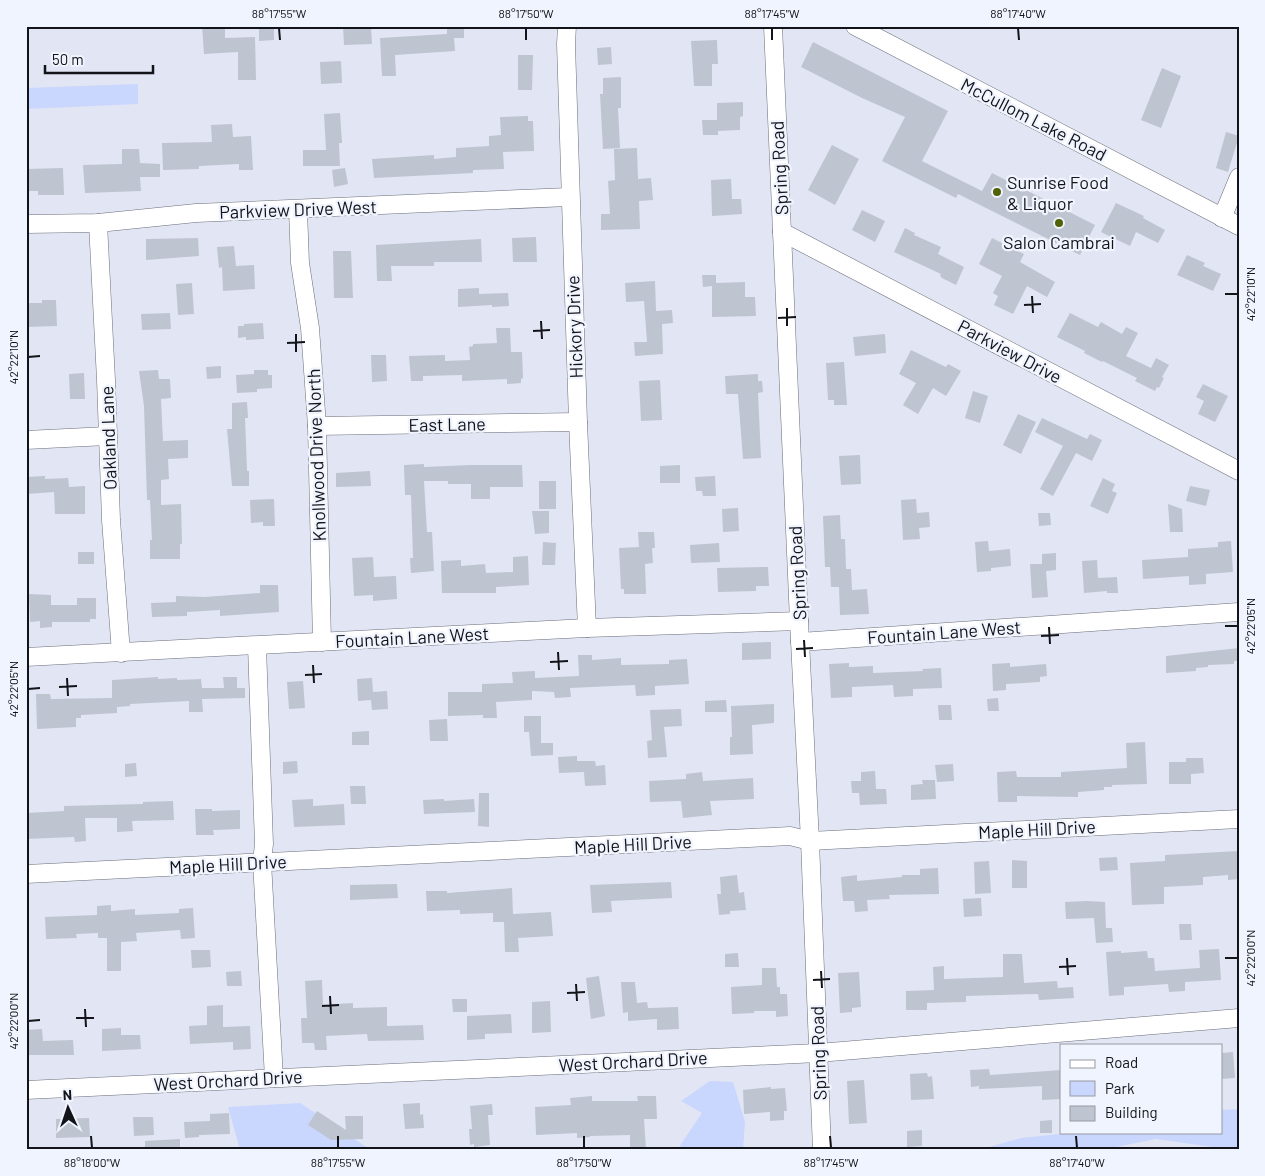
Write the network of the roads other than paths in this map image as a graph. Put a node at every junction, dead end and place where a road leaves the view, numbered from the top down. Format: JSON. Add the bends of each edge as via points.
{"nodes":[{"id":1,"x":567,"y":26,"type":"edge"},
{"id":2,"x":773,"y":26,"type":"edge"},
{"id":3,"x":855,"y":26,"type":"edge"},
{"id":4,"x":1239,"y":177,"type":"edge"},
{"id":5,"x":569,"y":197,"type":"junction"},
{"id":6,"x":298,"y":210,"type":"junction"},
{"id":7,"x":1222,"y":218,"type":"junction"},
{"id":8,"x":98,"y":223,"type":"junction"},
{"id":9,"x":26,"y":224,"type":"edge"},
{"id":10,"x":1239,"y":226,"type":"edge"},
{"id":11,"x":782,"y":232,"type":"junction"},
{"id":12,"x":578,"y":422,"type":"junction"},
{"id":13,"x":317,"y":426,"type":"junction"},
{"id":14,"x":108,"y":436,"type":"junction"},
{"id":15,"x":26,"y":440,"type":"edge"},
{"id":16,"x":1239,"y":471,"type":"edge"},
{"id":17,"x":1239,"y":612,"type":"edge"},
{"id":18,"x":798,"y":620,"type":"junction"},
{"id":19,"x":587,"y":628,"type":"junction"},
{"id":20,"x":322,"y":642,"type":"junction"},
{"id":21,"x":800,"y":642,"type":"junction"},
{"id":22,"x":257,"y":646,"type":"junction"},
{"id":23,"x":122,"y":653,"type":"junction"},
{"id":24,"x":26,"y":657,"type":"edge"},
{"id":25,"x":1239,"y":819,"type":"edge"},
{"id":26,"x":810,"y":841,"type":"junction"},
{"id":27,"x":262,"y":862,"type":"junction"},
{"id":28,"x":26,"y":874,"type":"edge"},
{"id":29,"x":1239,"y":1018,"type":"edge"},
{"id":30,"x":818,"y":1053,"type":"junction"},
{"id":31,"x":274,"y":1078,"type":"junction"},
{"id":32,"x":26,"y":1090,"type":"edge"},
{"id":33,"x":822,"y":1150,"type":"edge"}],
"edges":[{"from":1,"to":5,"type":"street","name":"Hickory Drive"},
{"from":2,"to":11,"type":"street","name":"Spring Road"},
{"from":3,"to":7,"type":"street","name":"McCullom Lake Road"},
{"from":4,"to":7,"type":"street"},
{"from":5,"to":6,"type":"street","name":"Parkview Drive West"},
{"from":5,"to":12,"type":"street","name":"Hickory Drive"},
{"from":6,"to":8,"type":"street","name":"Parkview Drive West","via":[[196,212]]},
{"from":6,"to":13,"type":"street","name":"Knollwood Drive North","via":[[300,263],[310,328]]},
{"from":7,"to":10,"type":"street","name":"McCullom Lake Road"},
{"from":8,"to":9,"type":"street","name":"Parkview Drive West"},
{"from":8,"to":14,"type":"street","name":"Oakland Lane"},
{"from":11,"to":16,"type":"street","name":"Parkview Drive"},
{"from":11,"to":18,"type":"street","name":"Spring Road"},
{"from":12,"to":13,"type":"street","name":"East Lane"},
{"from":12,"to":19,"type":"street","name":"Hickory Drive"},
{"from":13,"to":20,"type":"street","name":"Knollwood Drive North"},
{"from":14,"to":15,"type":"street"},
{"from":14,"to":23,"type":"street","name":"Oakland Lane"},
{"from":17,"to":21,"type":"street","name":"Fountain Lane West"},
{"from":18,"to":19,"type":"street","name":"Fountain Lane West"},
{"from":18,"to":21,"type":"street","name":"Spring Road"},
{"from":19,"to":20,"type":"street","name":"Fountain Lane West"},
{"from":20,"to":22,"type":"street","name":"Fountain Lane West"},
{"from":21,"to":26,"type":"street","name":"Spring Road"},
{"from":22,"to":23,"type":"street","name":"Fountain Lane West"},
{"from":22,"to":27,"type":"street"},
{"from":23,"to":24,"type":"street","name":"Fountain Lane West"},
{"from":25,"to":26,"type":"street","name":"Maple Hill Drive"},
{"from":26,"to":27,"type":"street","name":"Maple Hill Drive","via":[[790,836]]},
{"from":26,"to":30,"type":"street","name":"Spring Road"},
{"from":27,"to":28,"type":"street","name":"Maple Hill Drive"},
{"from":27,"to":31,"type":"street"},
{"from":29,"to":30,"type":"street","name":"West Orchard Drive"},
{"from":30,"to":31,"type":"street","name":"West Orchard Drive"},
{"from":30,"to":33,"type":"street","name":"Spring Road"},
{"from":31,"to":32,"type":"street","name":"West Orchard Drive"}]}
